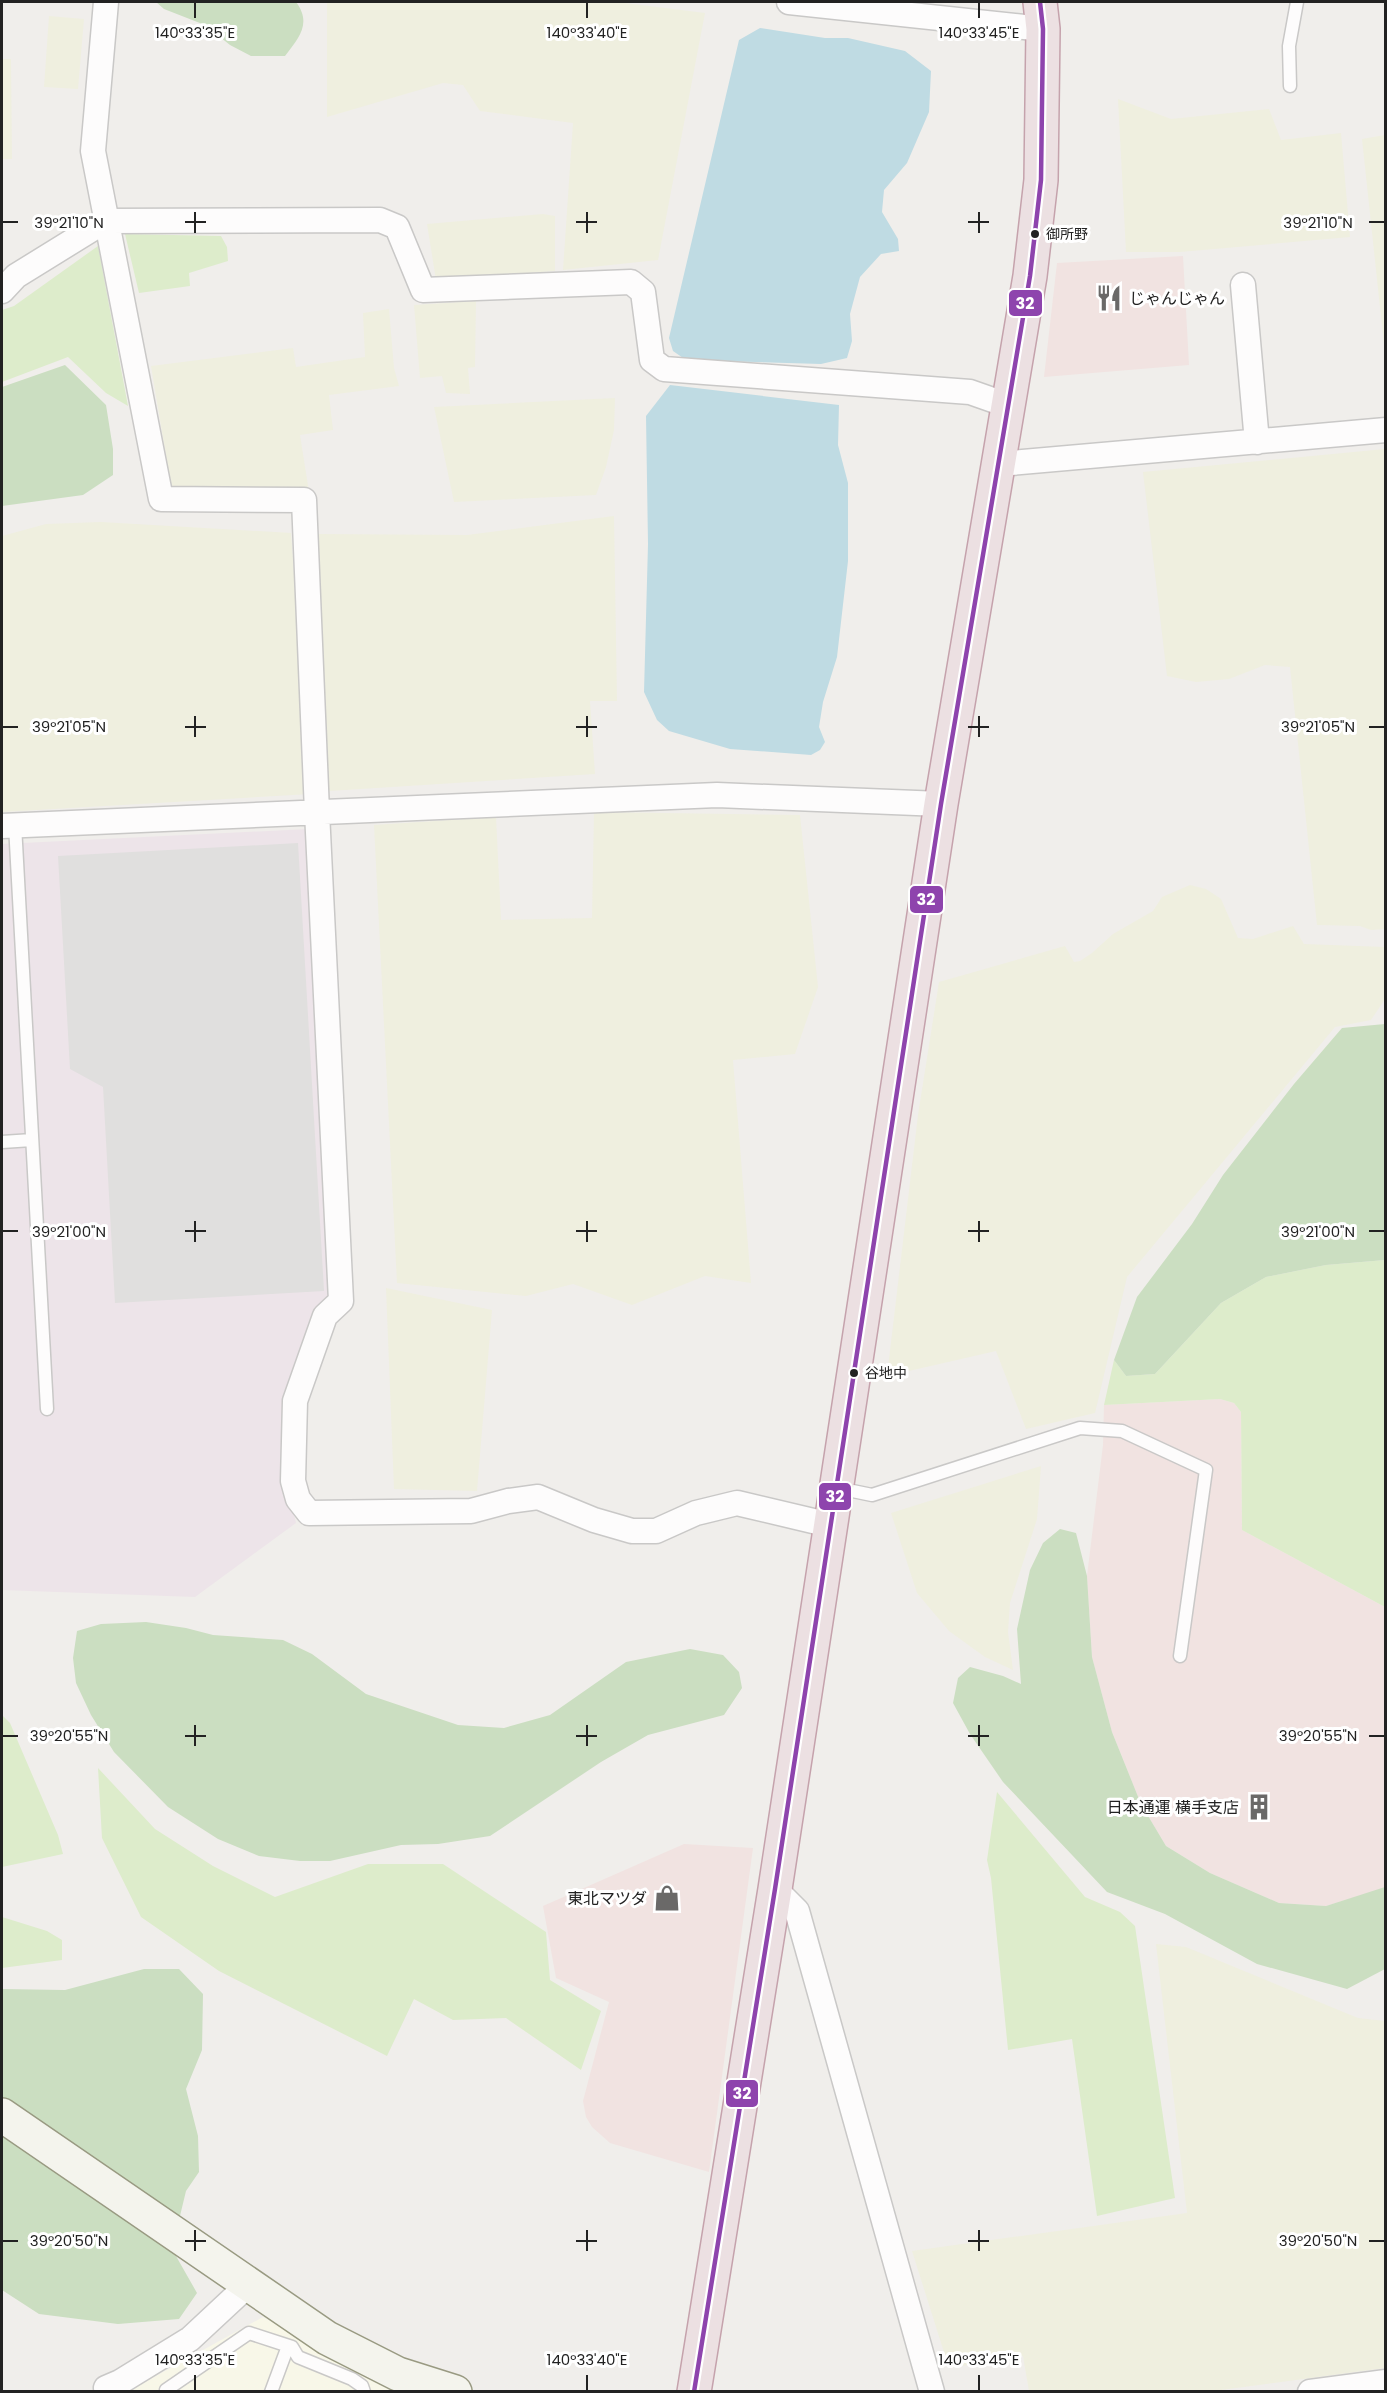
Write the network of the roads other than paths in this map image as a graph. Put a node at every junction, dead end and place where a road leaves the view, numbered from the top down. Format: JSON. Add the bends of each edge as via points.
{"nodes":[{"id":1,"x":106,"y":2,"type":"edge"},
{"id":2,"x":789,"y":2,"type":"edge"},
{"id":3,"x":1297,"y":2,"type":"edge"},
{"id":4,"x":1041,"y":15,"type":"edge"},
{"id":5,"x":1290,"y":86,"type":"dead end"},
{"id":6,"x":105,"y":221,"type":"junction"},
{"id":7,"x":1242,"y":285,"type":"dead end"},
{"id":8,"x":2,"y":291,"type":"edge"},
{"id":9,"x":1007,"y":405,"type":"junction"},
{"id":10,"x":1386,"y":430,"type":"edge"},
{"id":11,"x":1257,"y":442,"type":"junction"},
{"id":12,"x":999,"y":465,"type":"junction"},
{"id":13,"x":941,"y":804,"type":"junction"},
{"id":14,"x":317,"y":812,"type":"junction"},
{"id":15,"x":8,"y":826,"type":"edge"},
{"id":16,"x":32,"y":1140,"type":"junction"},
{"id":17,"x":2,"y":1142,"type":"edge"},
{"id":18,"x":47,"y":1409,"type":"dead end"},
{"id":19,"x":836,"y":1488,"type":"junction"},
{"id":20,"x":830,"y":1525,"type":"junction"},
{"id":21,"x":1180,"y":1656,"type":"dead end"},
{"id":22,"x":775,"y":1889,"type":"junction"},
{"id":23,"x":2,"y":2115,"type":"edge"},
{"id":24,"x":249,"y":2283,"type":"junction"},
{"id":25,"x":288,"y":2346,"type":"junction"},
{"id":26,"x":1386,"y":2382,"type":"edge"},
{"id":27,"x":110,"y":2390,"type":"edge"},
{"id":28,"x":170,"y":2391,"type":"edge"},
{"id":29,"x":271,"y":2391,"type":"edge"},
{"id":30,"x":364,"y":2391,"type":"edge"},
{"id":31,"x":455,"y":2391,"type":"edge"},
{"id":32,"x":694,"y":2391,"type":"edge"},
{"id":33,"x":932,"y":2391,"type":"edge"},
{"id":34,"x":1310,"y":2391,"type":"edge"}],
"edges":[{"from":1,"to":6,"type":"street","via":[[93,151]]},
{"from":2,"to":4,"type":"street"},
{"from":3,"to":5,"type":"lane","via":[[1289,46]]},
{"from":4,"to":9,"type":"highway","via":[[1041,180],[1030,276]]},
{"from":6,"to":8,"type":"street","via":[[16,276]]},
{"from":6,"to":9,"type":"street","via":[[380,220],[397,226],[423,291],[631,282],[643,292],[652,360],[664,369],[970,392]]},
{"from":6,"to":14,"type":"street","via":[[160,499],[304,500]]},
{"from":7,"to":11,"type":"street"},
{"from":9,"to":12,"type":"highway"},
{"from":10,"to":11,"type":"street"},
{"from":11,"to":12,"type":"street"},
{"from":12,"to":13,"type":"highway"},
{"from":13,"to":14,"type":"street","via":[[717,795]]},
{"from":13,"to":19,"type":"highway"},
{"from":14,"to":15,"type":"street"},
{"from":14,"to":20,"type":"street","via":[[341,1301],[325,1316],[295,1401],[293,1481],[298,1499],[309,1513],[471,1511],[538,1497],[594,1520],[632,1531],[656,1532],[696,1513],[737,1503]]},
{"from":15,"to":16,"type":"lane"},
{"from":16,"to":17,"type":"lane"},
{"from":16,"to":18,"type":"lane"},
{"from":19,"to":20,"type":"highway"},
{"from":19,"to":21,"type":"lane","via":[[872,1495],[1080,1428],[1122,1431],[1206,1470]]},
{"from":20,"to":22,"type":"highway"},
{"from":22,"to":32,"type":"highway"},
{"from":22,"to":33,"type":"street","via":[[797,1911]]},
{"from":23,"to":24,"type":"street"},
{"from":24,"to":27,"type":"street","via":[[190,2339]]},
{"from":24,"to":31,"type":"street","via":[[327,2338],[398,2374]]},
{"from":25,"to":28,"type":"lane","via":[[249,2332],[166,2390]]},
{"from":25,"to":29,"type":"lane"},
{"from":25,"to":30,"type":"lane","via":[[298,2356],[352,2379]]},
{"from":26,"to":34,"type":"street"}]}
